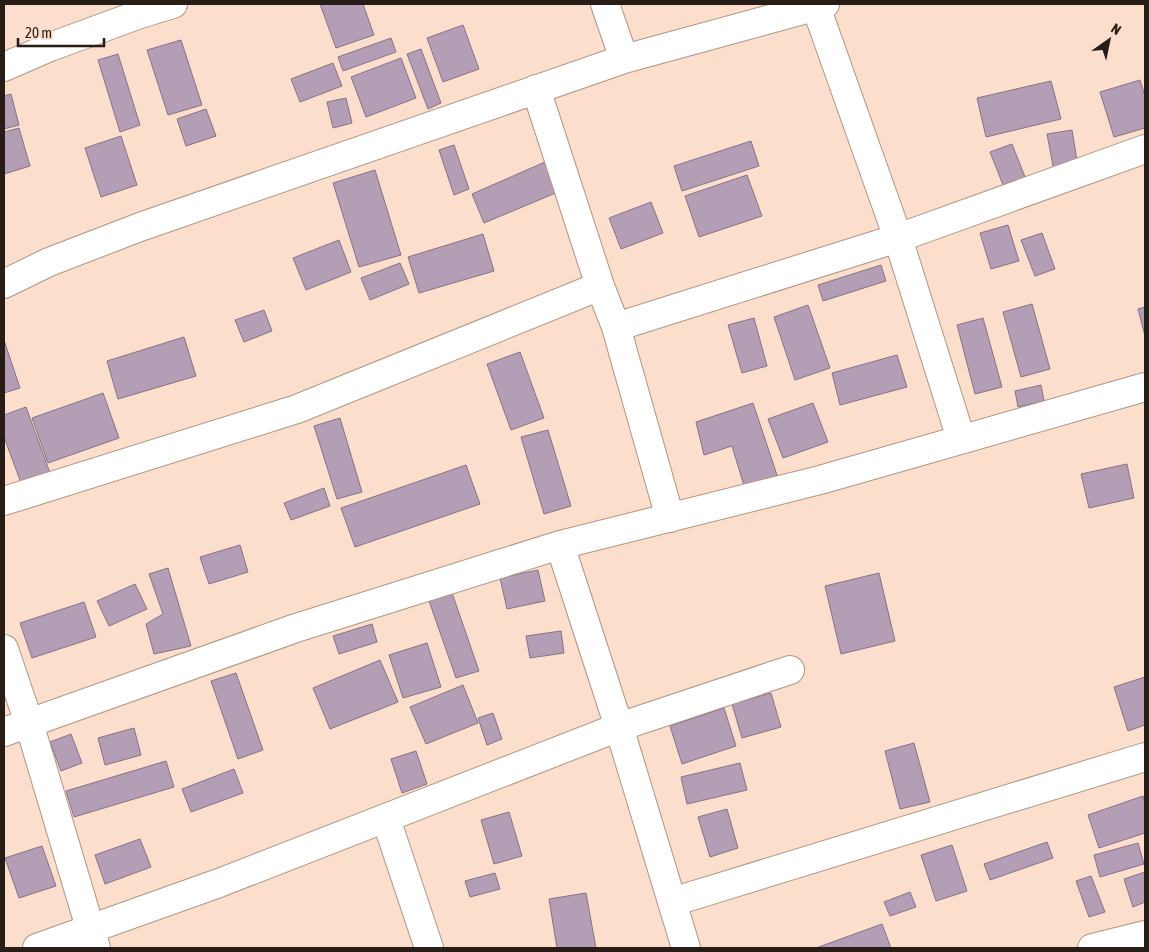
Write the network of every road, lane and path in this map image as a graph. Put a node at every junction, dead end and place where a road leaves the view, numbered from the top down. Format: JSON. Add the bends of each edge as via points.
{"nodes":[{"id":1,"x":173,"y":4,"type":"edge"},
{"id":2,"x":605,"y":4,"type":"edge"},
{"id":3,"x":819,"y":4,"type":"edge"},
{"id":4,"x":624,"y":59,"type":"junction"},
{"id":5,"x":4,"y":67,"type":"edge"},
{"id":6,"x":536,"y":89,"type":"junction"},
{"id":7,"x":1145,"y":149,"type":"edge"},
{"id":8,"x":898,"y":238,"type":"junction"},
{"id":9,"x":4,"y":284,"type":"edge"},
{"id":10,"x":600,"y":286,"type":"junction"},
{"id":11,"x":616,"y":327,"type":"junction"},
{"id":12,"x":1145,"y":387,"type":"edge"},
{"id":13,"x":961,"y":439,"type":"junction"},
{"id":14,"x":4,"y":502,"type":"edge"},
{"id":15,"x":670,"y":518,"type":"junction"},
{"id":16,"x":560,"y":544,"type":"junction"},
{"id":17,"x":4,"y":649,"type":"edge"},
{"id":18,"x":790,"y":670,"type":"dead end"},
{"id":19,"x":30,"y":723,"type":"junction"},
{"id":20,"x":619,"y":727,"type":"junction"},
{"id":21,"x":4,"y":732,"type":"edge"},
{"id":22,"x":1145,"y":758,"type":"edge"},
{"id":23,"x":386,"y":819,"type":"junction"},
{"id":24,"x":672,"y":902,"type":"junction"},
{"id":25,"x":1145,"y":935,"type":"edge"},
{"id":26,"x":93,"y":939,"type":"edge"},
{"id":27,"x":37,"y":948,"type":"edge"},
{"id":28,"x":429,"y":948,"type":"edge"},
{"id":29,"x":686,"y":948,"type":"edge"},
{"id":30,"x":1092,"y":948,"type":"edge"}],
"edges":[{"from":1,"to":5,"type":"street"},
{"from":2,"to":4,"type":"street"},
{"from":3,"to":4,"type":"street"},
{"from":3,"to":8,"type":"street"},
{"from":4,"to":6,"type":"street"},
{"from":6,"to":9,"type":"street","via":[[140,227],[49,262]]},
{"from":6,"to":10,"type":"street"},
{"from":7,"to":8,"type":"street"},
{"from":8,"to":11,"type":"street"},
{"from":8,"to":13,"type":"street"},
{"from":10,"to":11,"type":"street"},
{"from":10,"to":14,"type":"street","via":[[296,409]]},
{"from":11,"to":15,"type":"street"},
{"from":12,"to":13,"type":"street"},
{"from":13,"to":15,"type":"street","via":[[820,480]]},
{"from":15,"to":16,"type":"street"},
{"from":16,"to":19,"type":"street","via":[[296,628]]},
{"from":16,"to":20,"type":"street"},
{"from":17,"to":19,"type":"street"},
{"from":18,"to":20,"type":"street"},
{"from":19,"to":21,"type":"street"},
{"from":19,"to":26,"type":"street"},
{"from":20,"to":23,"type":"street"},
{"from":20,"to":24,"type":"street"},
{"from":22,"to":24,"type":"street"},
{"from":23,"to":26,"type":"street","via":[[219,883]]},
{"from":23,"to":28,"type":"street"},
{"from":24,"to":29,"type":"street"},
{"from":25,"to":30,"type":"street"},
{"from":26,"to":27,"type":"street"}]}
